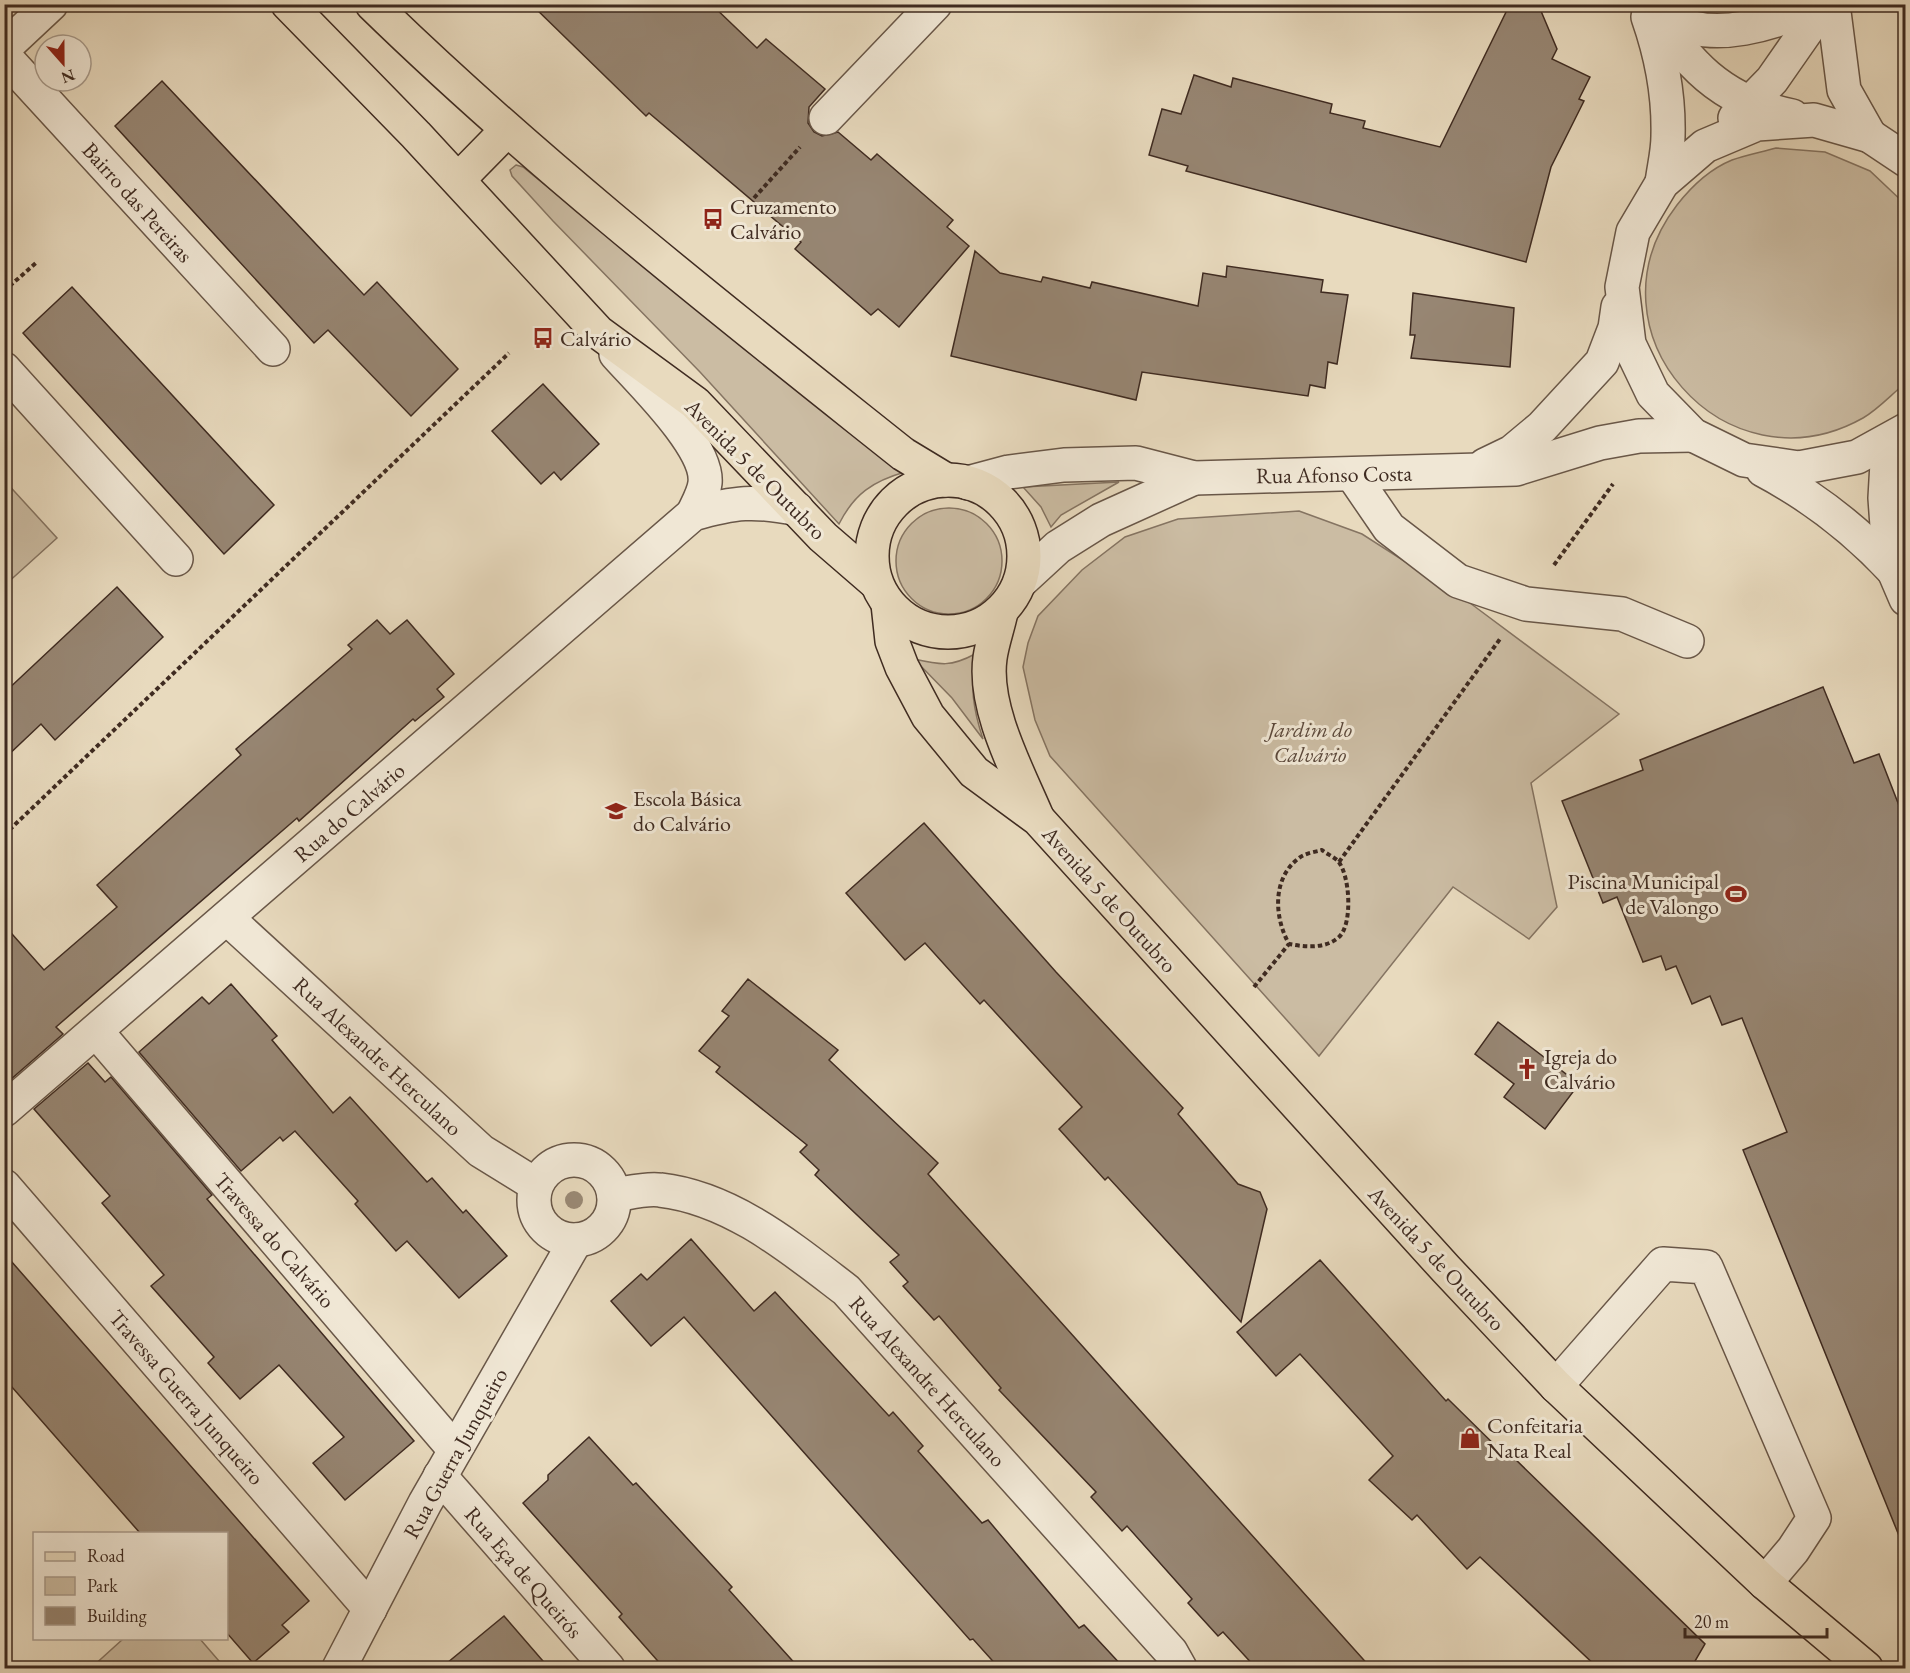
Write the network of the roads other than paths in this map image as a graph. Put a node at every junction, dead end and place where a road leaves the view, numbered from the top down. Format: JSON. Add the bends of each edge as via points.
{"nodes":[{"id":1,"x":51,"y":4,"type":"edge"},
{"id":2,"x":288,"y":4,"type":"edge"},
{"id":3,"x":372,"y":4,"type":"edge"},
{"id":4,"x":935,"y":4,"type":"edge"},
{"id":5,"x":1643,"y":4,"type":"edge"},
{"id":6,"x":1648,"y":4,"type":"edge"},
{"id":7,"x":1656,"y":4,"type":"edge"},
{"id":8,"x":1813,"y":4,"type":"edge"},
{"id":9,"x":1825,"y":4,"type":"edge"},
{"id":10,"x":1833,"y":4,"type":"edge"},
{"id":11,"x":4,"y":48,"type":"edge"},
{"id":12,"x":4,"y":56,"type":"edge"},
{"id":13,"x":1749,"y":104,"type":"junction"},
{"id":14,"x":826,"y":118,"type":"road end"},
{"id":15,"x":1814,"y":120,"type":"junction"},
{"id":16,"x":507,"y":130,"type":"junction"},
{"id":17,"x":1870,"y":136,"type":"junction"},
{"id":18,"x":1705,"y":146,"type":"junction"},
{"id":19,"x":1905,"y":160,"type":"edge"},
{"id":20,"x":458,"y":180,"type":"junction"},
{"id":21,"x":1662,"y":183,"type":"junction"},
{"id":22,"x":1622,"y":287,"type":"junction"},
{"id":23,"x":598,"y":332,"type":"junction"},
{"id":24,"x":273,"y":349,"type":"dead end"},
{"id":25,"x":4,"y":369,"type":"edge"},
{"id":26,"x":1905,"y":431,"type":"edge"},
{"id":27,"x":1693,"y":435,"type":"junction"},
{"id":28,"x":1744,"y":460,"type":"junction"},
{"id":29,"x":1474,"y":471,"type":"junction"},
{"id":30,"x":1352,"y":474,"type":"junction"},
{"id":31,"x":1194,"y":478,"type":"junction"},
{"id":32,"x":957,"y":482,"type":"junction"},
{"id":33,"x":797,"y":509,"type":"junction"},
{"id":34,"x":693,"y":514,"type":"junction"},
{"id":35,"x":176,"y":559,"type":"dead end"},
{"id":36,"x":1020,"y":582,"type":"junction"},
{"id":37,"x":1900,"y":585,"type":"edge"},
{"id":38,"x":881,"y":593,"type":"junction"},
{"id":39,"x":1001,"y":612,"type":"junction"},
{"id":40,"x":1687,"y":641,"type":"dead end"},
{"id":41,"x":1038,"y":819,"type":"junction"},
{"id":42,"x":227,"y":918,"type":"junction"},
{"id":43,"x":96,"y":1031,"type":"junction"},
{"id":44,"x":4,"y":1110,"type":"edge"},
{"id":45,"x":536,"y":1185,"type":"junction"},
{"id":46,"x":4,"y":1186,"type":"edge"},
{"id":47,"x":614,"y":1195,"type":"junction"},
{"id":48,"x":576,"y":1240,"type":"junction"},
{"id":49,"x":1556,"y":1386,"type":"junction"},
{"id":50,"x":447,"y":1463,"type":"junction"},
{"id":51,"x":1765,"y":1582,"type":"junction"},
{"id":52,"x":370,"y":1609,"type":"junction"},
{"id":53,"x":339,"y":1668,"type":"edge"},
{"id":54,"x":608,"y":1668,"type":"edge"},
{"id":55,"x":1180,"y":1668,"type":"edge"},
{"id":56,"x":1866,"y":1668,"type":"edge"}],
"edges":[{"from":1,"to":11,"type":"street"},
{"from":2,"to":20,"type":"main road","name":"Avenida 5 de Outubro"},
{"from":3,"to":16,"type":"main road"},
{"from":4,"to":14,"type":"street"},
{"from":5,"to":21,"type":"street","via":[[1656,41],[1666,94],[1668,137]]},
{"from":6,"to":13,"type":"street","via":[[1670,38],[1707,77]]},
{"from":7,"to":8,"type":"street","via":[[1674,21],[1703,29],[1749,29],[1793,16]]},
{"from":9,"to":13,"type":"street","via":[[1779,71]]},
{"from":10,"to":17,"type":"street","via":[[1844,90]]},
{"from":12,"to":24,"type":"street","name":"Bairro das Pereiras"},
{"from":13,"to":15,"type":"street"},
{"from":13,"to":18,"type":"street"},
{"from":15,"to":17,"type":"street"},
{"from":15,"to":18,"type":"street","via":[[1757,124]]},
{"from":16,"to":20,"type":"main road"},
{"from":16,"to":32,"type":"main road","via":[[903,454]]},
{"from":17,"to":19,"type":"street"},
{"from":18,"to":21,"type":"street"},
{"from":20,"to":23,"type":"main road","name":"Avenida 5 de Outubro"},
{"from":21,"to":22,"type":"street","name":"Rua Afonso Costa","via":[[1633,232]]},
{"from":22,"to":27,"type":"street","via":[[1629,344],[1653,394]]},
{"from":22,"to":29,"type":"street","name":"Rua Afonso Costa","via":[[1615,328],[1602,362],[1542,427],[1512,452]]},
{"from":23,"to":33,"type":"main road","name":"Avenida 5 de Outubro","via":[[695,403]]},
{"from":23,"to":34,"type":"street","name":"Rua do Calvário","via":[[700,456],[705,483]]},
{"from":25,"to":35,"type":"street"},
{"from":26,"to":28,"type":"street","via":[[1857,457],[1799,468]]},
{"from":26,"to":37,"type":"street","via":[[1887,463],[1886,509]]},
{"from":27,"to":28,"type":"street"},
{"from":27,"to":29,"type":"street","name":"Rua Afonso Costa","via":[[1639,436],[1600,442],[1516,469]]},
{"from":28,"to":37,"type":"street","via":[[1792,485],[1841,518]]},
{"from":29,"to":30,"type":"street","name":"Rua Afonso Costa"},
{"from":30,"to":31,"type":"street","name":"Rua Afonso Costa"},
{"from":30,"to":40,"type":"street","via":[[1389,528],[1458,581],[1526,604],[1622,614]]},
{"from":31,"to":32,"type":"street","name":"Rua Afonso Costa","via":[[1136,463],[1074,464]]},
{"from":31,"to":36,"type":"street","name":"Rua Afonso Costa","via":[[1101,520],[1058,547]]},
{"from":32,"to":36,"type":"main road","via":[[978,485],[999,499],[1016,519],[1024,543]]},
{"from":32,"to":38,"type":"main road","via":[[928,482],[905,493],[886,510],[875,532],[871,557]]},
{"from":33,"to":34,"type":"street","name":"Rua do Calvário","via":[[762,501],[729,504]]},
{"from":33,"to":38,"type":"main road","name":"Avenida 5 de Outubro"},
{"from":34,"to":42,"type":"street","name":"Rua do Calvário"},
{"from":36,"to":39,"type":"main road"},
{"from":38,"to":39,"type":"main road","via":[[906,622],[938,632],[955,633],[980,627]]},
{"from":38,"to":41,"type":"main road","name":"Avenida 5 de Outubro","via":[[892,641],[928,716],[974,772]]},
{"from":39,"to":41,"type":"main road","name":"Avenida 5 de Outubro","via":[[990,659],[992,700]]},
{"from":41,"to":49,"type":"main road","name":"Avenida 5 de Outubro"},
{"from":42,"to":43,"type":"street","name":"Rua do Calvário"},
{"from":42,"to":45,"type":"street","name":"Rua Alexandre Herculano","via":[[481,1151]]},
{"from":43,"to":44,"type":"street","name":"Rua do Calvário"},
{"from":43,"to":50,"type":"street","name":"Travessa do Calvário"},
{"from":45,"to":47,"type":"street","via":[[554,1165],[579,1160],[602,1172]]},
{"from":45,"to":48,"type":"street","via":[[533,1198],[541,1224],[550,1233]]},
{"from":46,"to":52,"type":"street","name":"Travessa Guerra Junqueiro"},
{"from":47,"to":48,"type":"street","via":[[613,1208],[600,1230]]},
{"from":47,"to":55,"type":"street","name":"Rua Alexandre Herculano","via":[[658,1189],[708,1199],[785,1244],[846,1290],[1171,1652]]},
{"from":48,"to":50,"type":"street","name":"Rua Guerra Junqueiro"},
{"from":49,"to":51,"type":"main road","name":"Avenida 5 de Outubro"},
{"from":49,"to":51,"type":"street","via":[[1663,1264],[1706,1267],[1814,1518]]},
{"from":50,"to":52,"type":"street","name":"Rua Guerra Junqueiro"},
{"from":50,"to":54,"type":"street","name":"Rua Eça de Queirós"},
{"from":51,"to":56,"type":"main road","name":"Avenida 5 de Outubro"},
{"from":52,"to":53,"type":"street","name":"Rua Guerra Junqueiro"}]}
